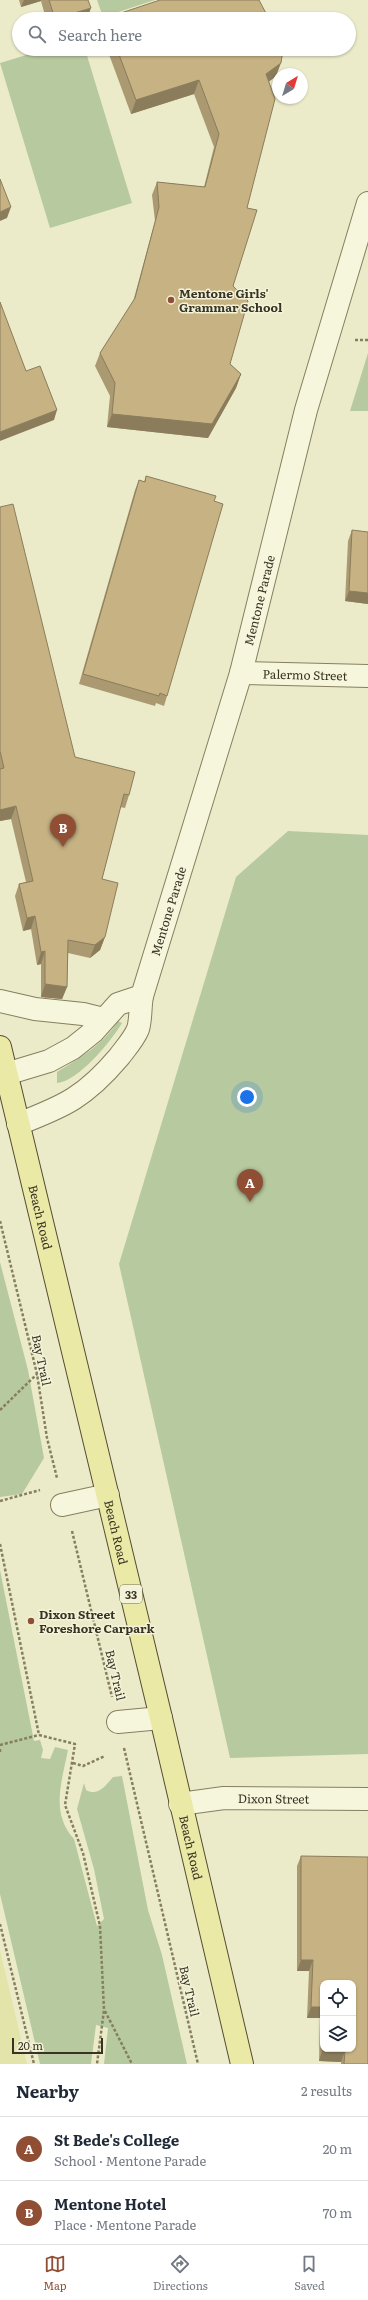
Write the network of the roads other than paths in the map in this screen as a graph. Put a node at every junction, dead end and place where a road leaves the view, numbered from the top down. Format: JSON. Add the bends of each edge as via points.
{"nodes":[{"id":1,"x":368,"y":203,"type":"edge"},
{"id":2,"x":241,"y":673,"type":"junction"},
{"id":3,"x":368,"y":676,"type":"edge"},
{"id":4,"x":142,"y":996,"type":"junction"},
{"id":5,"x":0,"y":1001,"type":"edge"},
{"id":6,"x":103,"y":1019,"type":"junction"},
{"id":7,"x":0,"y":1047,"type":"edge"},
{"id":8,"x":6,"y":1074,"type":"junction"},
{"id":9,"x":18,"y":1124,"type":"junction"},
{"id":10,"x":60,"y":1494,"type":"road end"},
{"id":11,"x":108,"y":1495,"type":"junction"},
{"id":12,"x":161,"y":1718,"type":"junction"},
{"id":13,"x":118,"y":1722,"type":"road end"},
{"id":14,"x":368,"y":1799,"type":"edge"},
{"id":15,"x":180,"y":1804,"type":"junction"},
{"id":16,"x":242,"y":2064,"type":"edge"}],
"edges":[{"from":1,"to":2,"type":"street","name":"Mentone Parade","via":[[306,410]]},
{"from":2,"to":3,"type":"street","name":"Palermo Street"},
{"from":2,"to":4,"type":"street","name":"Mentone Parade"},
{"from":4,"to":6,"type":"street","via":[[118,1004]]},
{"from":4,"to":9,"type":"street","name":"Mentone Parade","via":[[138,1030],[126,1048],[95,1083],[61,1108]]},
{"from":5,"to":6,"type":"street"},
{"from":6,"to":8,"type":"street","via":[[93,1032],[73,1048],[49,1061]]},
{"from":7,"to":8,"type":"main road","name":"Beach Road","number":"33"},
{"from":8,"to":9,"type":"main road","name":"Beach Road","number":"33"},
{"from":9,"to":11,"type":"main road","name":"Beach Road","number":"33"},
{"from":10,"to":11,"type":"street"},
{"from":11,"to":12,"type":"main road","name":"Beach Road","number":"33"},
{"from":12,"to":13,"type":"street"},
{"from":12,"to":15,"type":"main road","name":"Beach Road","number":"33"},
{"from":14,"to":15,"type":"street","name":"Dixon Street","via":[[224,1798]]},
{"from":15,"to":16,"type":"main road","name":"Beach Road","number":"33"}]}
